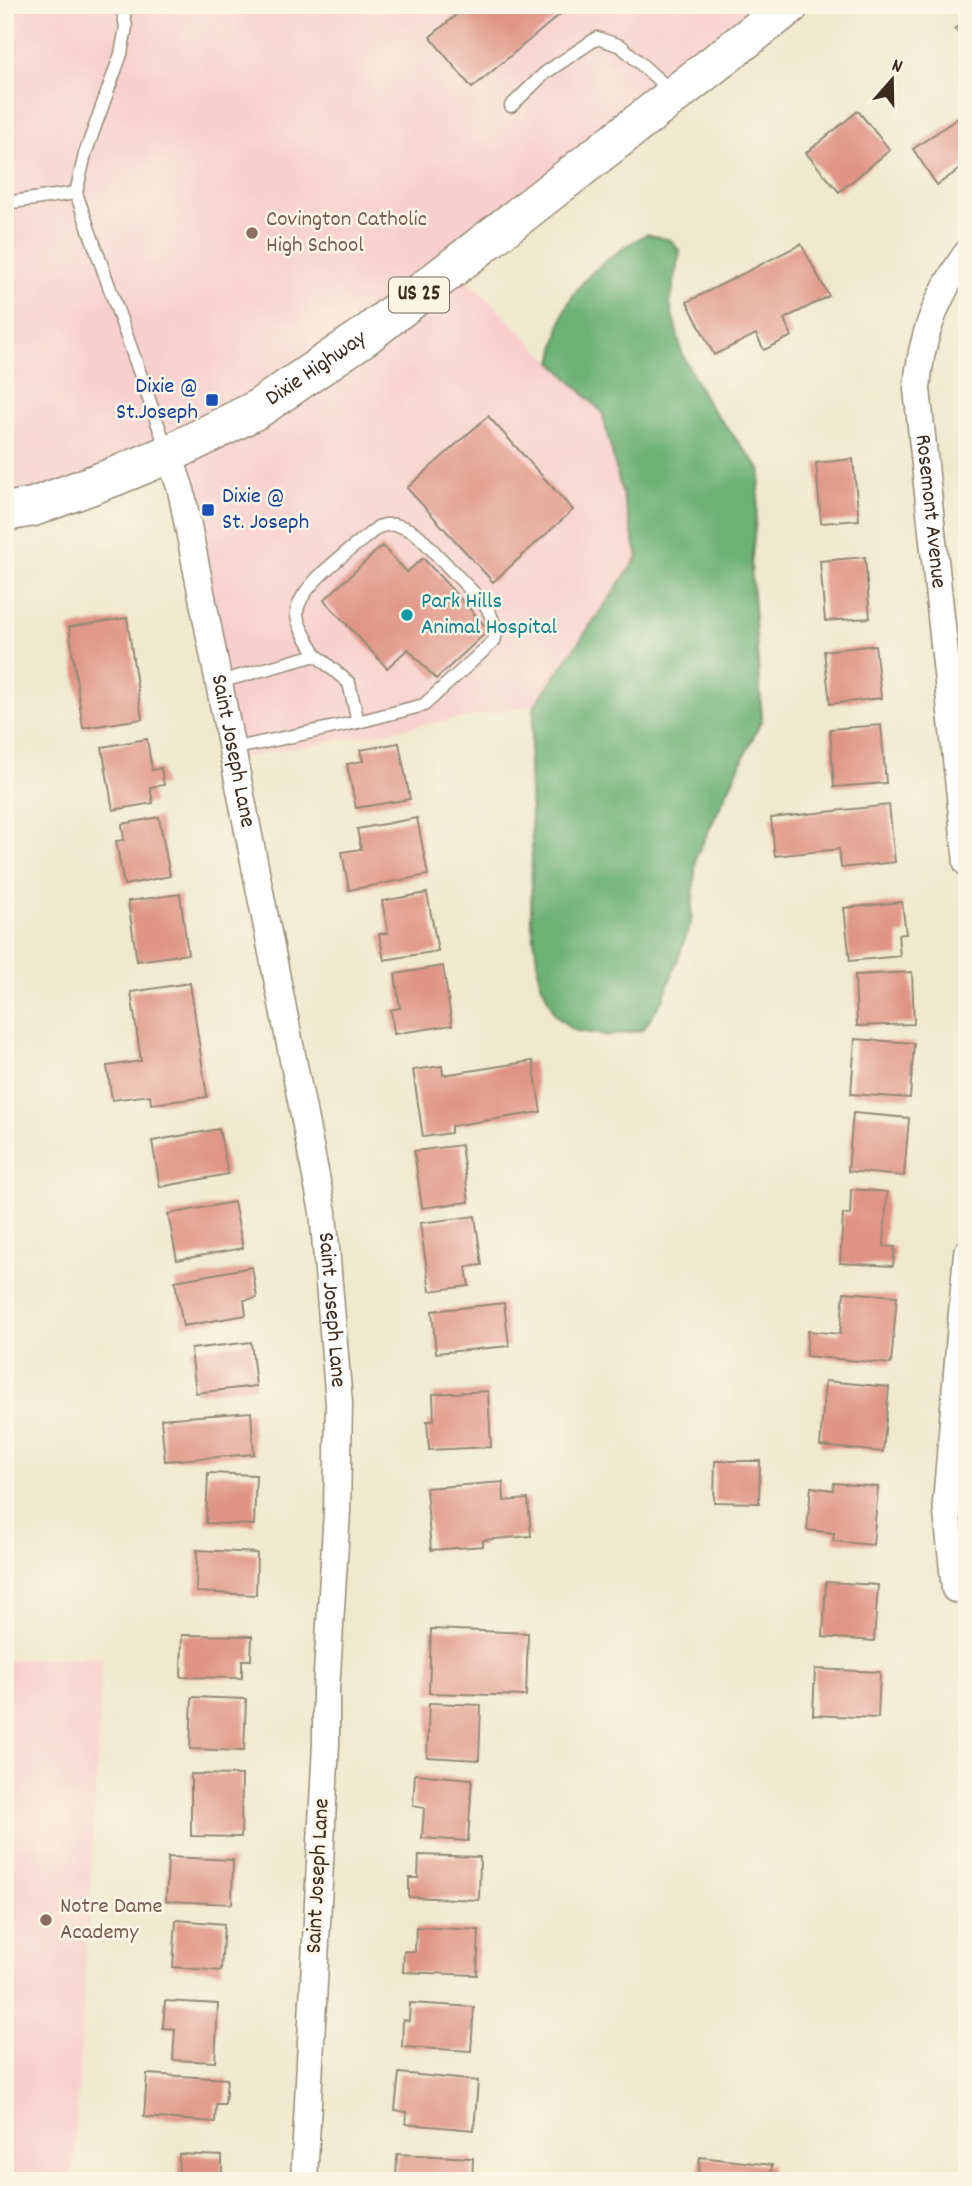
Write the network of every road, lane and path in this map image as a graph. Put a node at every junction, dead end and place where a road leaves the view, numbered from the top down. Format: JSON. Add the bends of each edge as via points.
{"nodes":[{"id":1,"x":122,"y":5,"type":"edge"},
{"id":2,"x":790,"y":5,"type":"edge"},
{"id":3,"x":676,"y":96,"type":"junction"},
{"id":4,"x":511,"y":106,"type":"dead end"},
{"id":5,"x":76,"y":193,"type":"junction"},
{"id":6,"x":5,"y":203,"type":"edge"},
{"id":7,"x":967,"y":253,"type":"edge"},
{"id":8,"x":169,"y":454,"type":"junction"},
{"id":9,"x":5,"y":512,"type":"edge"},
{"id":10,"x":316,"y":655,"type":"junction"},
{"id":11,"x":219,"y":682,"type":"junction"},
{"id":12,"x":358,"y":722,"type":"junction"},
{"id":13,"x":232,"y":749,"type":"junction"},
{"id":14,"x":967,"y":863,"type":"edge"},
{"id":15,"x":967,"y":1253,"type":"edge"},
{"id":16,"x":961,"y":1588,"type":"edge"},
{"id":17,"x":304,"y":2181,"type":"edge"}],
"edges":[{"from":1,"to":5,"type":"lane","via":[[126,27],[121,54]]},
{"from":2,"to":3,"type":"main road","name":"Dixie Highway","number":"US 25"},
{"from":3,"to":4,"type":"lane","via":[[621,46],[597,38],[545,73]]},
{"from":3,"to":8,"type":"main road","name":"Dixie Highway","number":"US 25","via":[[365,336],[256,410]]},
{"from":5,"to":6,"type":"lane"},
{"from":5,"to":8,"type":"lane"},
{"from":7,"to":14,"type":"street","name":"Rosemont Avenue","via":[[953,272],[923,338],[917,389]]},
{"from":8,"to":9,"type":"main road","name":"Dixie Highway","number":"US 25","via":[[33,507]]},
{"from":8,"to":11,"type":"street","name":"Saint Joseph Lane","via":[[181,490]]},
{"from":10,"to":11,"type":"lane"},
{"from":10,"to":12,"type":"lane","via":[[349,683]]},
{"from":10,"to":12,"type":"lane","via":[[297,615],[299,601],[307,588],[378,527],[392,523],[418,535],[486,607],[497,629],[494,641],[424,705]]},
{"from":11,"to":13,"type":"street","name":"Saint Joseph Lane"},
{"from":12,"to":13,"type":"lane"},
{"from":13,"to":17,"type":"street","name":"Saint Joseph Lane","via":[[323,1212],[339,1404],[338,1511]]},
{"from":15,"to":16,"type":"street","via":[[946,1503]]}]}
